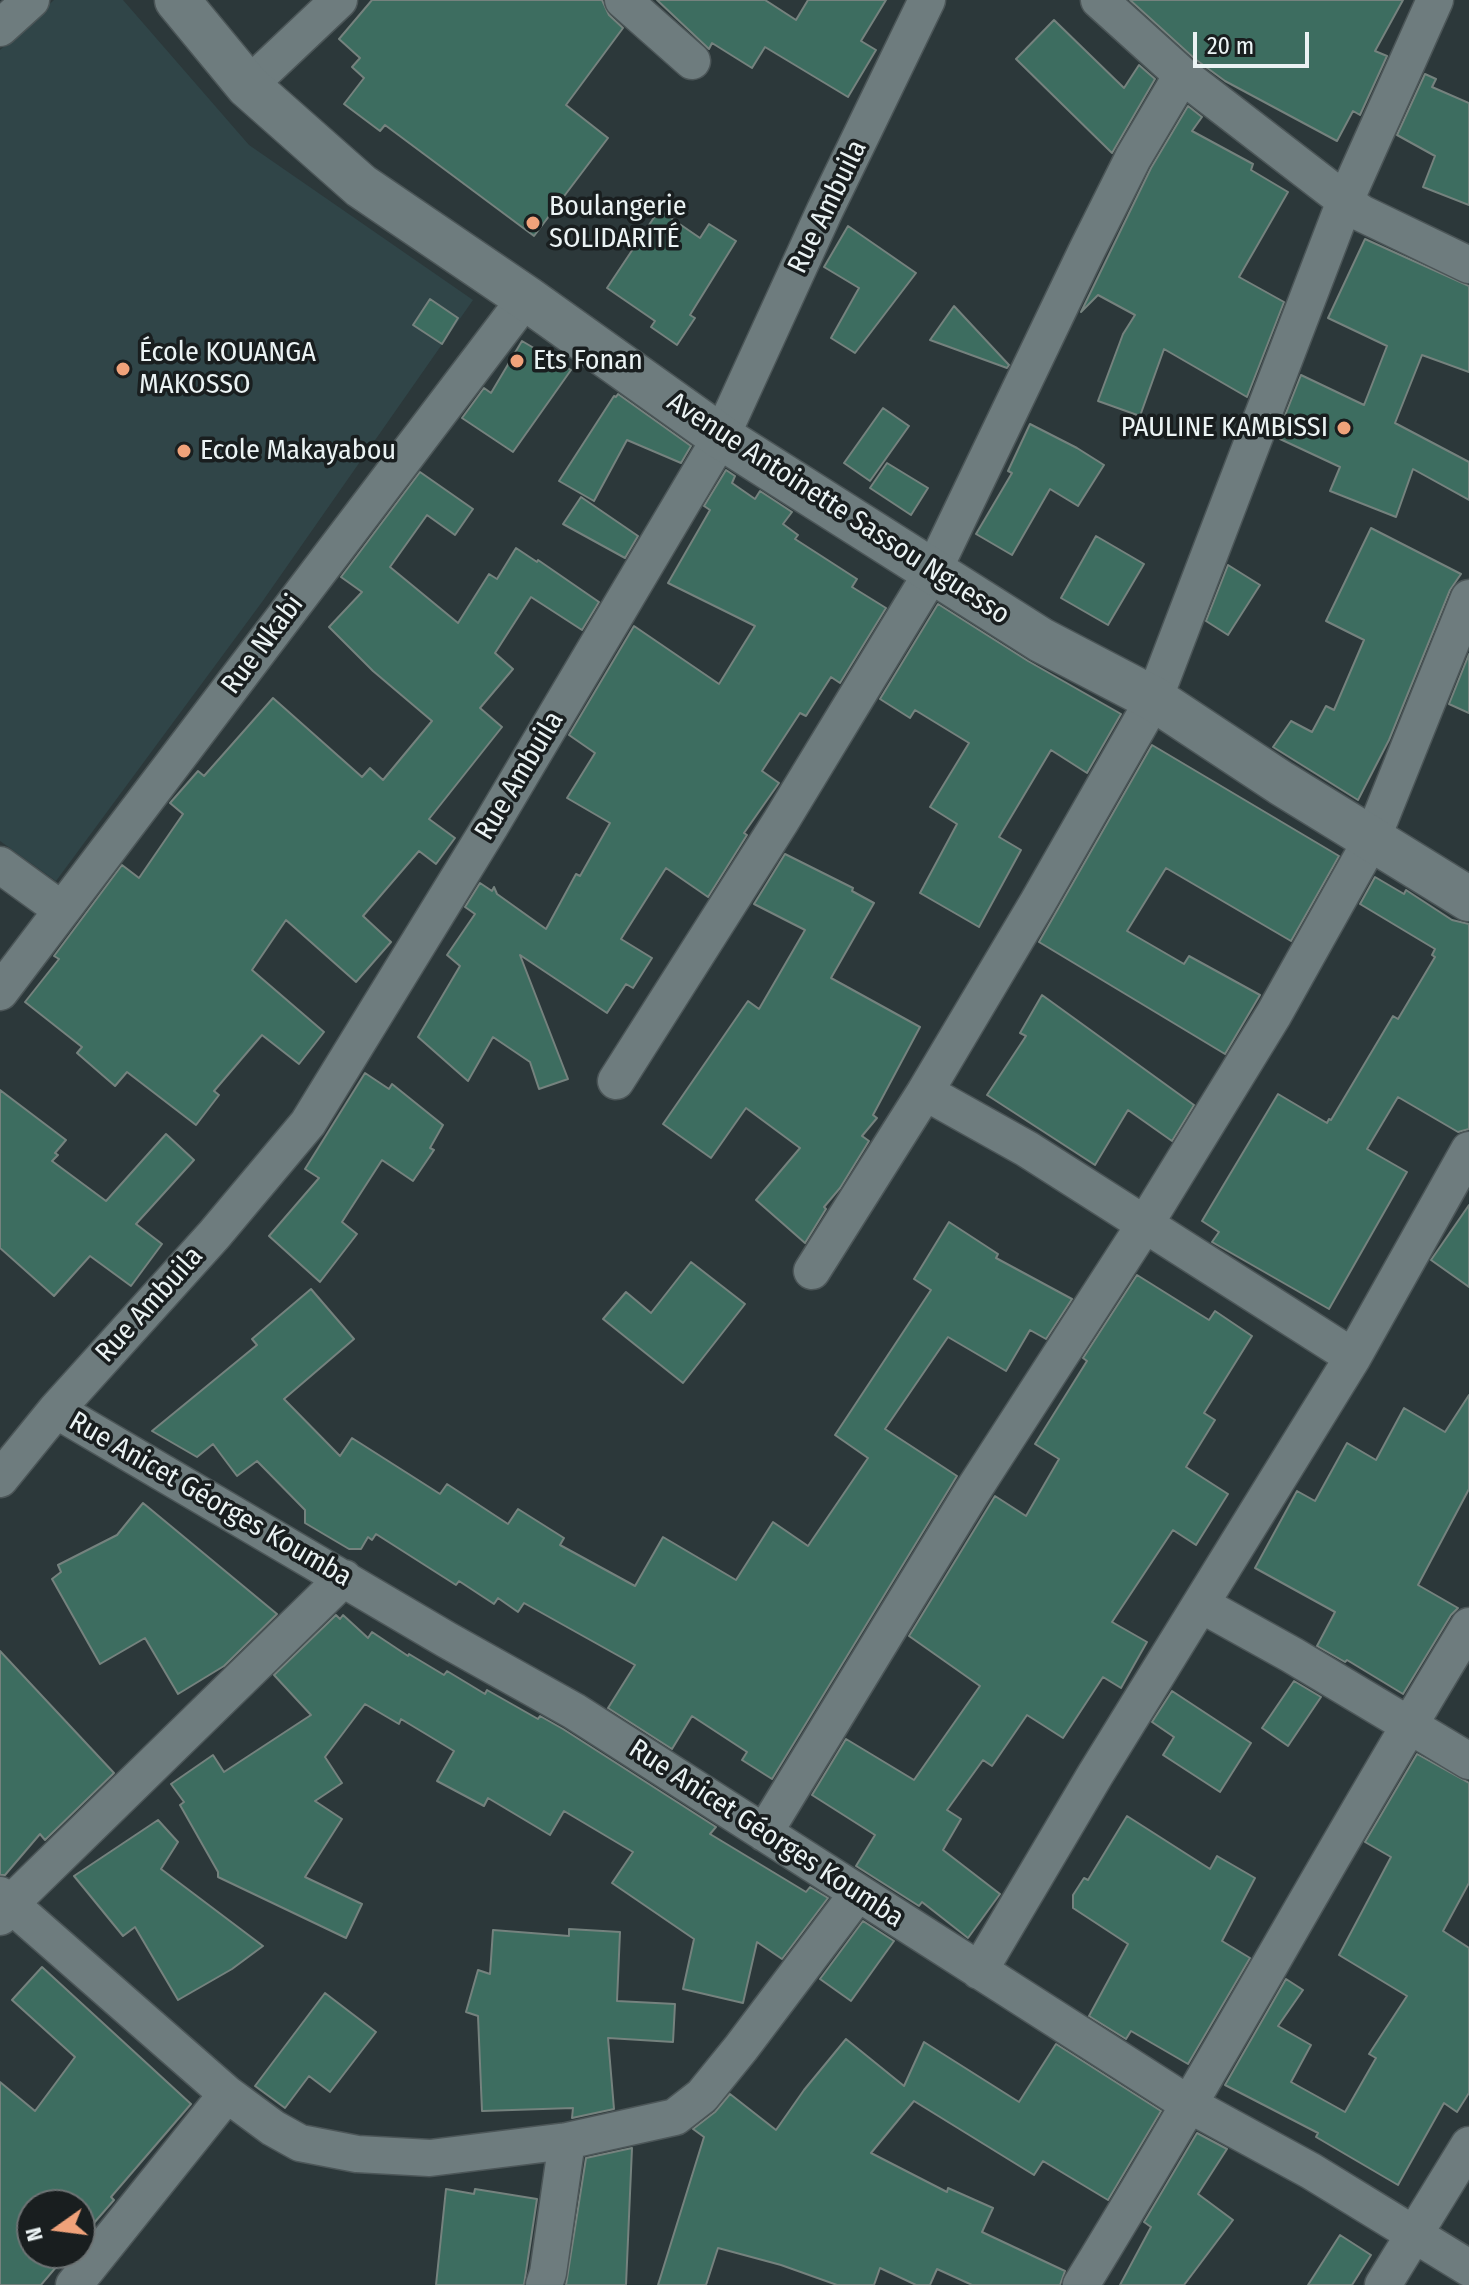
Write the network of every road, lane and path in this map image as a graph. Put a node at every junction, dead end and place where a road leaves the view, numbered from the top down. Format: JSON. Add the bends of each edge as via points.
{"nodes":[{"id":1,"x":31,"y":0,"type":"edge"},
{"id":2,"x":177,"y":0,"type":"edge"},
{"id":3,"x":339,"y":0,"type":"edge"},
{"id":4,"x":623,"y":0,"type":"edge"},
{"id":5,"x":927,"y":0,"type":"edge"},
{"id":6,"x":1099,"y":0,"type":"edge"},
{"id":7,"x":1435,"y":0,"type":"edge"},
{"id":8,"x":0,"y":28,"type":"edge"},
{"id":9,"x":692,"y":61,"type":"dead end"},
{"id":10,"x":1182,"y":75,"type":"junction"},
{"id":11,"x":248,"y":86,"type":"junction"},
{"id":12,"x":1345,"y":201,"type":"junction"},
{"id":13,"x":1469,"y":265,"type":"edge"},
{"id":14,"x":526,"y":298,"type":"junction"},
{"id":15,"x":721,"y":437,"type":"junction"},
{"id":16,"x":933,"y":571,"type":"junction"},
{"id":17,"x":1469,"y":598,"type":"edge"},
{"id":18,"x":1154,"y":699,"type":"junction"},
{"id":19,"x":1372,"y":839,"type":"junction"},
{"id":20,"x":0,"y":865,"type":"edge"},
{"id":21,"x":1469,"y":899,"type":"edge"},
{"id":22,"x":62,"y":910,"type":"junction"},
{"id":23,"x":0,"y":992,"type":"edge"},
{"id":24,"x":616,"y":1081,"type":"dead end"},
{"id":25,"x":925,"y":1092,"type":"junction"},
{"id":26,"x":1469,"y":1150,"type":"edge"},
{"id":27,"x":1145,"y":1224,"type":"junction"},
{"id":28,"x":812,"y":1271,"type":"dead end"},
{"id":29,"x":1353,"y":1357,"type":"junction"},
{"id":30,"x":56,"y":1410,"type":"junction"},
{"id":31,"x":0,"y":1479,"type":"edge"},
{"id":32,"x":344,"y":1578,"type":"junction"},
{"id":33,"x":1202,"y":1605,"type":"junction"},
{"id":34,"x":1469,"y":1626,"type":"edge"},
{"id":35,"x":1409,"y":1723,"type":"junction"},
{"id":36,"x":1469,"y":1761,"type":"edge"},
{"id":37,"x":764,"y":1833,"type":"junction"},
{"id":38,"x":858,"y":1893,"type":"junction"},
{"id":39,"x":3,"y":1906,"type":"edge"},
{"id":40,"x":979,"y":1971,"type":"junction"},
{"id":41,"x":227,"y":2094,"type":"junction"},
{"id":42,"x":1190,"y":2105,"type":"junction"},
{"id":43,"x":567,"y":2141,"type":"junction"},
{"id":44,"x":1469,"y":2145,"type":"edge"},
{"id":45,"x":1414,"y":2234,"type":"junction"},
{"id":46,"x":1469,"y":2268,"type":"edge"},
{"id":47,"x":74,"y":2285,"type":"edge"},
{"id":48,"x":544,"y":2285,"type":"edge"},
{"id":49,"x":1081,"y":2285,"type":"edge"},
{"id":50,"x":1383,"y":2285,"type":"edge"}],
"edges":[{"from":1,"to":8,"type":"street"},
{"from":2,"to":11,"type":"street","name":"Avenue Antoinette Sassou Nguesso"},
{"from":3,"to":11,"type":"street"},
{"from":4,"to":9,"type":"street"},
{"from":5,"to":15,"type":"street","name":"Rue Ambuila"},
{"from":6,"to":10,"type":"street"},
{"from":7,"to":12,"type":"street"},
{"from":10,"to":12,"type":"street"},
{"from":10,"to":16,"type":"street","via":[[1133,158]]},
{"from":11,"to":14,"type":"street","name":"Avenue Antoinette Sassou Nguesso","via":[[361,186]]},
{"from":12,"to":13,"type":"street"},
{"from":12,"to":18,"type":"street"},
{"from":14,"to":15,"type":"street","name":"Avenue Antoinette Sassou Nguesso"},
{"from":14,"to":22,"type":"street","name":"Rue Nkabi"},
{"from":15,"to":16,"type":"street","name":"Avenue Antoinette Sassou Nguesso"},
{"from":15,"to":30,"type":"street","name":"Rue Ambuila","via":[[308,1123]]},
{"from":16,"to":18,"type":"street","name":"Avenue Antoinette Sassou Nguesso","via":[[1041,640]]},
{"from":16,"to":24,"type":"street"},
{"from":17,"to":19,"type":"street"},
{"from":18,"to":19,"type":"street","name":"Avenue Antoinette Sassou Nguesso"},
{"from":18,"to":25,"type":"street"},
{"from":19,"to":21,"type":"street","name":"Avenue Antoinette Sassou Nguesso"},
{"from":19,"to":27,"type":"street","via":[[1274,1014]]},
{"from":20,"to":22,"type":"street"},
{"from":22,"to":23,"type":"street","name":"Rue Nkabi"},
{"from":25,"to":27,"type":"street"},
{"from":25,"to":28,"type":"street"},
{"from":26,"to":29,"type":"street"},
{"from":27,"to":29,"type":"street"},
{"from":27,"to":37,"type":"street","via":[[972,1492]]},
{"from":29,"to":33,"type":"street"},
{"from":30,"to":31,"type":"street","name":"Rue Ambuila"},
{"from":30,"to":32,"type":"street","name":"Rue Anicet Géorges Koumba"},
{"from":32,"to":37,"type":"street","name":"Rue Anicet Géorges Koumba","via":[[574,1711]]},
{"from":32,"to":39,"type":"street"},
{"from":33,"to":35,"type":"street"},
{"from":33,"to":40,"type":"street"},
{"from":34,"to":35,"type":"street"},
{"from":35,"to":36,"type":"street"},
{"from":35,"to":42,"type":"street"},
{"from":37,"to":38,"type":"street","name":"Rue Anicet Géorges Koumba"},
{"from":38,"to":40,"type":"street","name":"Rue Anicet Géorges Koumba"},
{"from":38,"to":43,"type":"street","via":[[702,2096],[675,2117]]},
{"from":39,"to":41,"type":"street"},
{"from":40,"to":42,"type":"street","name":"Rue Anicet Géorges Koumba"},
{"from":41,"to":43,"type":"street","via":[[300,2143],[357,2154],[430,2158]]},
{"from":41,"to":47,"type":"street"},
{"from":42,"to":45,"type":"street","name":"Rue Anicet Géorges Koumba"},
{"from":42,"to":49,"type":"street"},
{"from":43,"to":48,"type":"street"},
{"from":44,"to":45,"type":"street"},
{"from":45,"to":46,"type":"street","name":"Rue Anicet Géorges Koumba"},
{"from":45,"to":50,"type":"street"}]}
